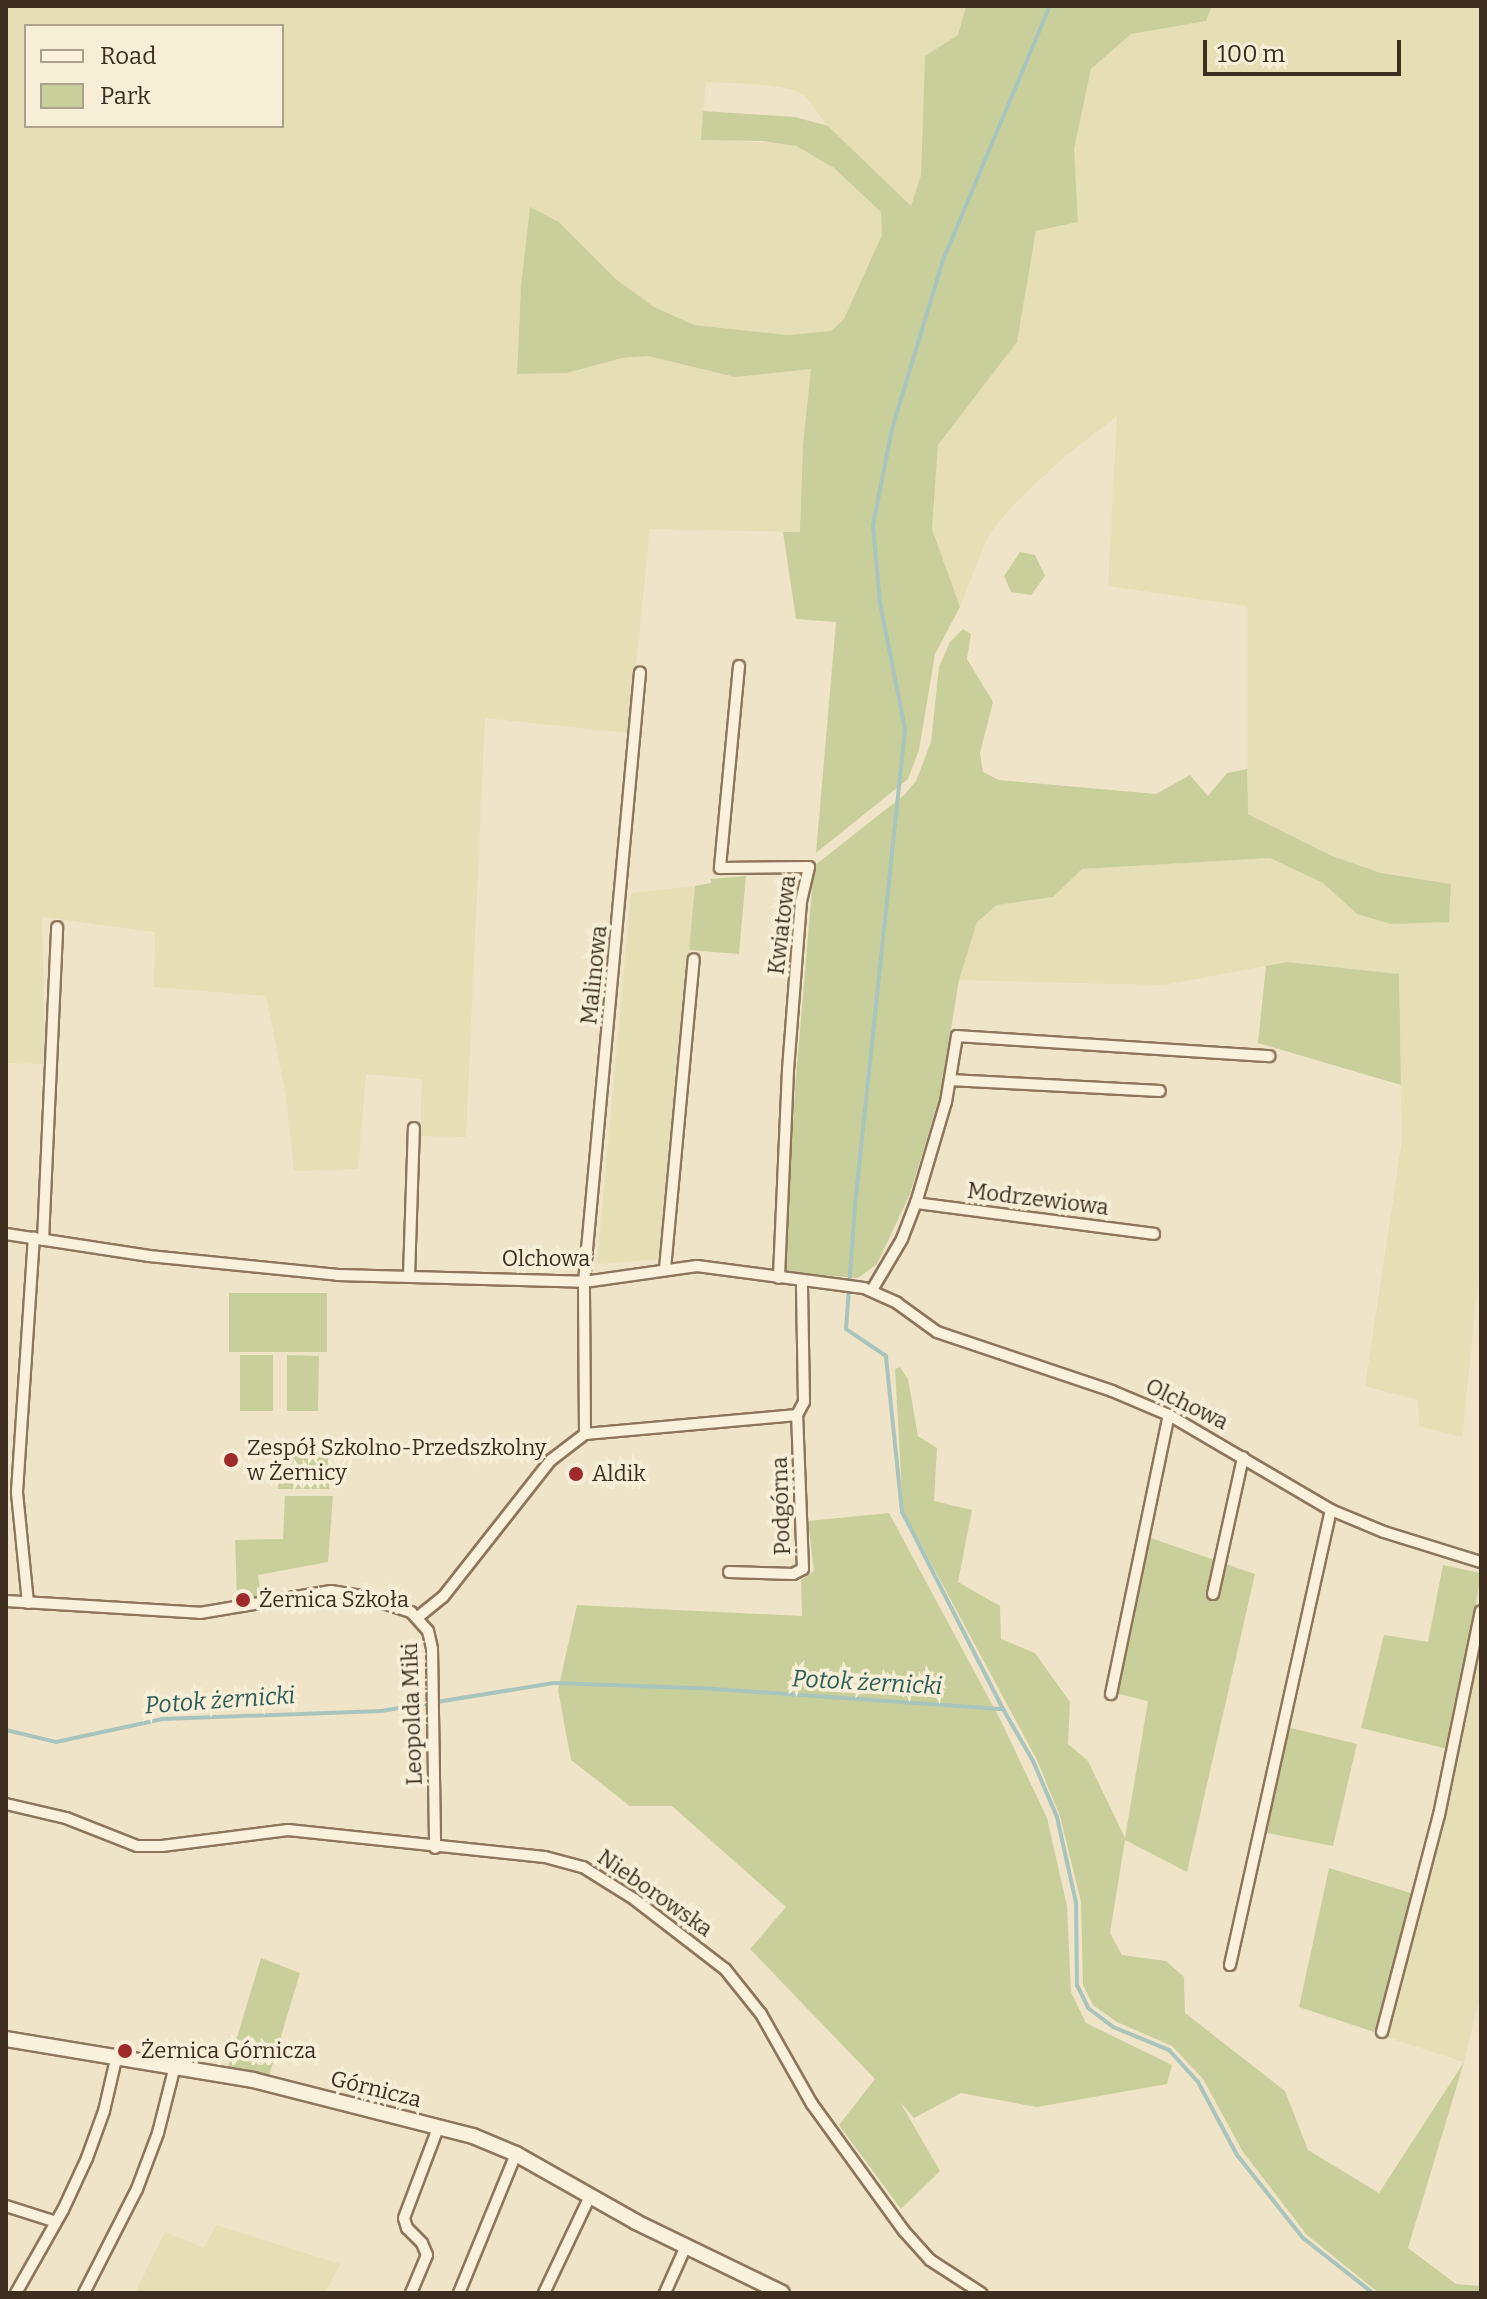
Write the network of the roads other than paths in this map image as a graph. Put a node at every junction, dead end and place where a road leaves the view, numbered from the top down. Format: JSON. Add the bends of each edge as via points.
{"nodes":[{"id":1,"x":739,"y":666,"type":"dead end"},
{"id":2,"x":640,"y":673,"type":"dead end"},
{"id":3,"x":57,"y":927,"type":"dead end"},
{"id":4,"x":694,"y":959,"type":"dead end"},
{"id":5,"x":1269,"y":1056,"type":"dead end"},
{"id":6,"x":950,"y":1080,"type":"junction"},
{"id":7,"x":1160,"y":1091,"type":"dead end"},
{"id":8,"x":414,"y":1128,"type":"dead end"},
{"id":9,"x":916,"y":1203,"type":"junction"},
{"id":10,"x":6,"y":1234,"type":"edge"},
{"id":11,"x":1154,"y":1234,"type":"dead end"},
{"id":12,"x":39,"y":1239,"type":"junction"},
{"id":13,"x":665,"y":1269,"type":"junction"},
{"id":14,"x":409,"y":1276,"type":"junction"},
{"id":15,"x":779,"y":1278,"type":"junction"},
{"id":16,"x":584,"y":1282,"type":"junction"},
{"id":17,"x":802,"y":1282,"type":"junction"},
{"id":18,"x":872,"y":1290,"type":"junction"},
{"id":19,"x":797,"y":1415,"type":"junction"},
{"id":20,"x":1169,"y":1415,"type":"junction"},
{"id":21,"x":585,"y":1434,"type":"junction"},
{"id":22,"x":1243,"y":1457,"type":"junction"},
{"id":23,"x":1331,"y":1510,"type":"junction"},
{"id":24,"x":1481,"y":1562,"type":"edge"},
{"id":25,"x":729,"y":1572,"type":"dead end"},
{"id":26,"x":1213,"y":1594,"type":"dead end"},
{"id":27,"x":6,"y":1601,"type":"edge"},
{"id":28,"x":28,"y":1603,"type":"junction"},
{"id":29,"x":1481,"y":1611,"type":"edge"},
{"id":30,"x":418,"y":1617,"type":"junction"},
{"id":31,"x":1111,"y":1694,"type":"dead end"},
{"id":32,"x":6,"y":1804,"type":"edge"},
{"id":33,"x":435,"y":1848,"type":"junction"},
{"id":34,"x":1230,"y":1965,"type":"dead end"},
{"id":35,"x":1382,"y":2032,"type":"dead end"},
{"id":36,"x":6,"y":2039,"type":"edge"},
{"id":37,"x":116,"y":2059,"type":"junction"},
{"id":38,"x":175,"y":2066,"type":"junction"},
{"id":39,"x":438,"y":2128,"type":"junction"},
{"id":40,"x":516,"y":2154,"type":"junction"},
{"id":41,"x":590,"y":2196,"type":"junction"},
{"id":42,"x":6,"y":2206,"type":"edge"},
{"id":43,"x":56,"y":2222,"type":"junction"},
{"id":44,"x":686,"y":2246,"type":"junction"},
{"id":45,"x":775,"y":2291,"type":"edge"},
{"id":46,"x":16,"y":2293,"type":"edge"},
{"id":47,"x":84,"y":2293,"type":"edge"},
{"id":48,"x":411,"y":2293,"type":"edge"},
{"id":49,"x":459,"y":2293,"type":"edge"},
{"id":50,"x":544,"y":2293,"type":"edge"},
{"id":51,"x":665,"y":2293,"type":"edge"},
{"id":52,"x":981,"y":2293,"type":"edge"}],
"edges":[{"from":1,"to":15,"type":"street","name":"Kwiatowa","via":[[720,868],[809,867],[801,901],[789,1054]]},
{"from":2,"to":16,"type":"street","name":"Malinowa"},
{"from":3,"to":12,"type":"street"},
{"from":4,"to":13,"type":"street"},
{"from":5,"to":6,"type":"street","via":[[957,1036]]},
{"from":6,"to":7,"type":"street"},
{"from":6,"to":9,"type":"street"},
{"from":8,"to":14,"type":"street"},
{"from":9,"to":11,"type":"street","name":"Modrzewiowa"},
{"from":9,"to":18,"type":"street"},
{"from":10,"to":12,"type":"street","name":"Olchowa"},
{"from":12,"to":14,"type":"street","name":"Olchowa","via":[[255,1269]]},
{"from":12,"to":28,"type":"street","via":[[17,1492]]},
{"from":13,"to":15,"type":"street","name":"Olchowa","via":[[710,1267]]},
{"from":13,"to":16,"type":"street","name":"Olchowa"},
{"from":14,"to":16,"type":"street","name":"Olchowa"},
{"from":15,"to":17,"type":"street","name":"Olchowa"},
{"from":16,"to":21,"type":"street"},
{"from":17,"to":18,"type":"street","name":"Olchowa"},
{"from":17,"to":19,"type":"street","name":"Podgórna","via":[[804,1402]]},
{"from":18,"to":20,"type":"street","name":"Olchowa","via":[[937,1332]]},
{"from":19,"to":21,"type":"street"},
{"from":19,"to":25,"type":"street","name":"Podgórna","via":[[803,1569],[793,1574]]},
{"from":20,"to":22,"type":"street","name":"Olchowa"},
{"from":20,"to":31,"type":"street"},
{"from":21,"to":30,"type":"street","via":[[551,1460],[454,1584]]},
{"from":22,"to":23,"type":"street","name":"Olchowa"},
{"from":22,"to":26,"type":"street"},
{"from":23,"to":24,"type":"street","name":"Olchowa"},
{"from":23,"to":34,"type":"street"},
{"from":27,"to":28,"type":"street","name":"Leopolda Miki"},
{"from":28,"to":30,"type":"street","name":"Leopolda Miki","via":[[200,1613],[331,1591],[393,1604]]},
{"from":29,"to":35,"type":"street","via":[[1439,1815]]},
{"from":30,"to":33,"type":"street","name":"Leopolda Miki","via":[[431,1639]]},
{"from":32,"to":33,"type":"street","name":"Nieborowska","via":[[66,1818],[137,1846],[281,1830]]},
{"from":33,"to":52,"type":"street","name":"Nieborowska","via":[[545,1857],[583,1867],[718,1962],[761,2014],[812,2104],[904,2231],[930,2260]]},
{"from":36,"to":37,"type":"street","name":"Górnicza"},
{"from":37,"to":38,"type":"street","name":"Górnicza"},
{"from":37,"to":43,"type":"street","via":[[87,2158]]},
{"from":38,"to":39,"type":"street","name":"Górnicza","via":[[266,2083]]},
{"from":38,"to":47,"type":"street","via":[[137,2189]]},
{"from":39,"to":40,"type":"street","name":"Górnicza"},
{"from":39,"to":48,"type":"street","via":[[404,2218],[427,2255]]},
{"from":40,"to":41,"type":"street","name":"Górnicza"},
{"from":40,"to":49,"type":"street"},
{"from":41,"to":44,"type":"street","name":"Górnicza"},
{"from":41,"to":50,"type":"street"},
{"from":42,"to":43,"type":"street"},
{"from":43,"to":46,"type":"street"},
{"from":44,"to":45,"type":"street","name":"Górnicza"},
{"from":44,"to":51,"type":"street"}]}
